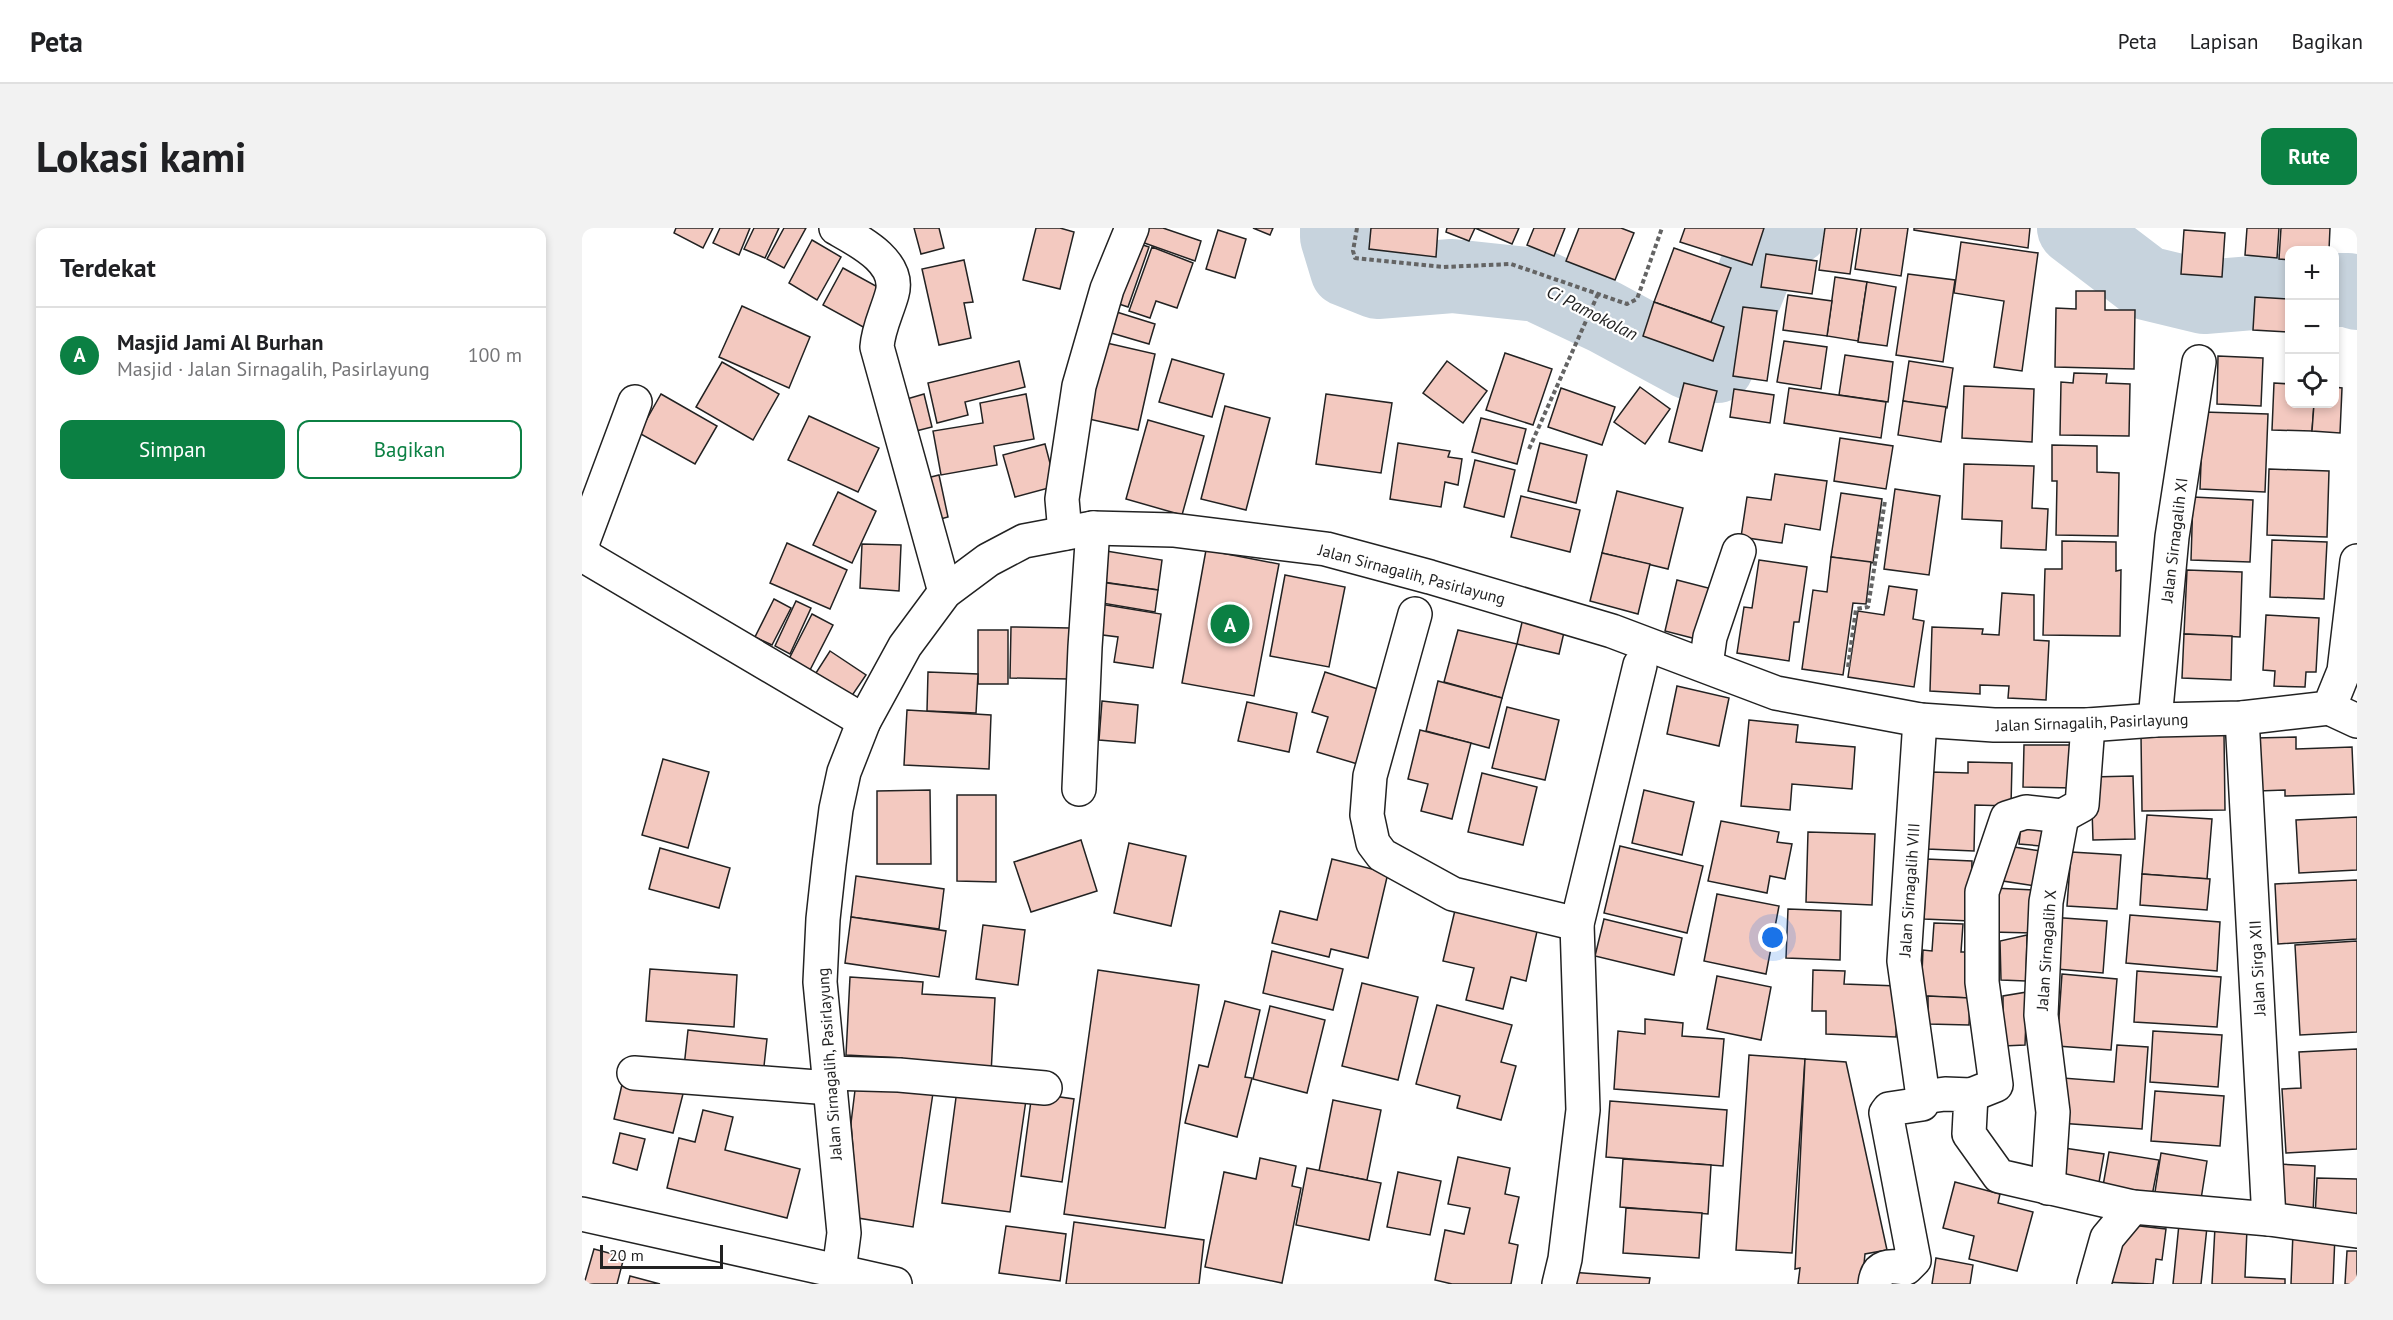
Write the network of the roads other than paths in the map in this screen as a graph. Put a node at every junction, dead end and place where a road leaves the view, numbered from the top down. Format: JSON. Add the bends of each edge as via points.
{"nodes":[{"id":1,"x":836,"y":228,"type":"edge"},
{"id":2,"x":1132,"y":228,"type":"edge"},
{"id":3,"x":2199,"y":362,"type":"dead end"},
{"id":4,"x":635,"y":402,"type":"dead end"},
{"id":5,"x":1079,"y":531,"type":"junction"},
{"id":6,"x":1739,"y":551,"type":"dead end"},
{"id":7,"x":2357,"y":561,"type":"edge"},
{"id":8,"x":945,"y":592,"type":"junction"},
{"id":9,"x":1415,"y":614,"type":"dead end"},
{"id":10,"x":1640,"y":665,"type":"dead end"},
{"id":11,"x":1706,"y":665,"type":"junction"},
{"id":12,"x":2343,"y":715,"type":"edge"},
{"id":13,"x":2242,"y":718,"type":"junction"},
{"id":14,"x":1920,"y":720,"type":"junction"},
{"id":15,"x":2155,"y":720,"type":"junction"},
{"id":16,"x":864,"y":721,"type":"junction"},
{"id":17,"x":2088,"y":725,"type":"junction"},
{"id":18,"x":1079,"y":789,"type":"dead end"},
{"id":19,"x":2062,"y":816,"type":"junction"},
{"id":20,"x":1577,"y":924,"type":"junction"},
{"id":21,"x":634,"y":1073,"type":"dead end"},
{"id":22,"x":829,"y":1081,"type":"junction"},
{"id":23,"x":1045,"y":1088,"type":"dead end"},
{"id":24,"x":1971,"y":1095,"type":"junction"},
{"id":25,"x":1923,"y":1097,"type":"junction"},
{"id":26,"x":2048,"y":1188,"type":"junction"},
{"id":27,"x":2133,"y":1207,"type":"junction"},
{"id":28,"x":582,"y":1214,"type":"edge"},
{"id":29,"x":2269,"y":1219,"type":"junction"},
{"id":30,"x":2357,"y":1231,"type":"edge"},
{"id":31,"x":855,"y":1278,"type":"edge"},
{"id":32,"x":895,"y":1284,"type":"edge"},
{"id":33,"x":1559,"y":1284,"type":"edge"},
{"id":34,"x":1875,"y":1284,"type":"edge"},
{"id":35,"x":2094,"y":1284,"type":"edge"}],
"edges":[{"from":1,"to":8,"type":"street","via":[[880,259],[894,280],[877,347]]},
{"from":2,"to":5,"type":"street","via":[[1107,289],[1079,386],[1062,500]]},
{"from":3,"to":15,"type":"street","name":"Jalan Sirnagalih XI","via":[[2172,537]]},
{"from":4,"to":16,"type":"street","via":[[582,544],[586,557]]},
{"from":5,"to":8,"type":"street","name":"Jalan Sirnagalih, Pasirlayung","via":[[1024,541],[988,560]]},
{"from":5,"to":11,"type":"street","name":"Jalan Sirnagalih, Pasirlayung","via":[[1173,530],[1326,549],[1602,627]]},
{"from":5,"to":18,"type":"street","via":[[1084,647]]},
{"from":6,"to":11,"type":"street","via":[[1710,637]]},
{"from":7,"to":12,"type":"street","name":"Jalan Sirnagalih, Pasirlayung"},
{"from":8,"to":16,"type":"street","name":"Jalan Sirnagalih, Pasirlayung","via":[[905,646]]},
{"from":9,"to":20,"type":"street","via":[[1370,776],[1367,815],[1373,843],[1382,855],[1453,894]]},
{"from":10,"to":20,"type":"street"},
{"from":11,"to":14,"type":"street","name":"Jalan Sirnagalih, Pasirlayung","via":[[1776,693]]},
{"from":12,"to":13,"type":"street","name":"Jalan Sirnagalih, Pasirlayung"},
{"from":13,"to":15,"type":"street","name":"Jalan Sirnagalih, Pasirlayung"},
{"from":13,"to":29,"type":"street","name":"Jalan Sirga XII"},
{"from":14,"to":17,"type":"street","name":"Jalan Sirnagalih, Pasirlayung"},
{"from":14,"to":25,"type":"street","name":"Jalan Sirnagalih VIII","via":[[1904,961]]},
{"from":15,"to":17,"type":"street","name":"Jalan Sirnagalih, Pasirlayung"},
{"from":16,"to":22,"type":"street","name":"Jalan Sirnagalih, Pasirlayung","via":[[844,772],[836,809],[823,919],[820,982]]},
{"from":17,"to":19,"type":"street","via":[[2082,806]]},
{"from":19,"to":24,"type":"street","via":[[2026,812],[2007,818],[2000,836],[1982,892],[1982,982],[1996,1085]]},
{"from":19,"to":26,"type":"street","name":"Jalan Sirnagalih X","via":[[2046,902],[2041,1015],[2053,1112]]},
{"from":20,"to":33,"type":"street","via":[[1583,1110]]},
{"from":21,"to":22,"type":"street"},
{"from":22,"to":23,"type":"street","via":[[899,1075]]},
{"from":22,"to":31,"type":"street","name":"Jalan Sirnagalih, Pasirlayung","via":[[844,1233]]},
{"from":24,"to":25,"type":"street"},
{"from":24,"to":26,"type":"street","via":[[1969,1134],[1999,1176]]},
{"from":25,"to":34,"type":"street","via":[[1922,1104],[1889,1109],[1886,1113],[1914,1260],[1906,1268],[1881,1269]]},
{"from":26,"to":27,"type":"street"},
{"from":27,"to":29,"type":"street"},
{"from":27,"to":35,"type":"street","via":[[2106,1238]]},
{"from":28,"to":31,"type":"street"},
{"from":29,"to":30,"type":"street"},
{"from":31,"to":32,"type":"street"}]}
